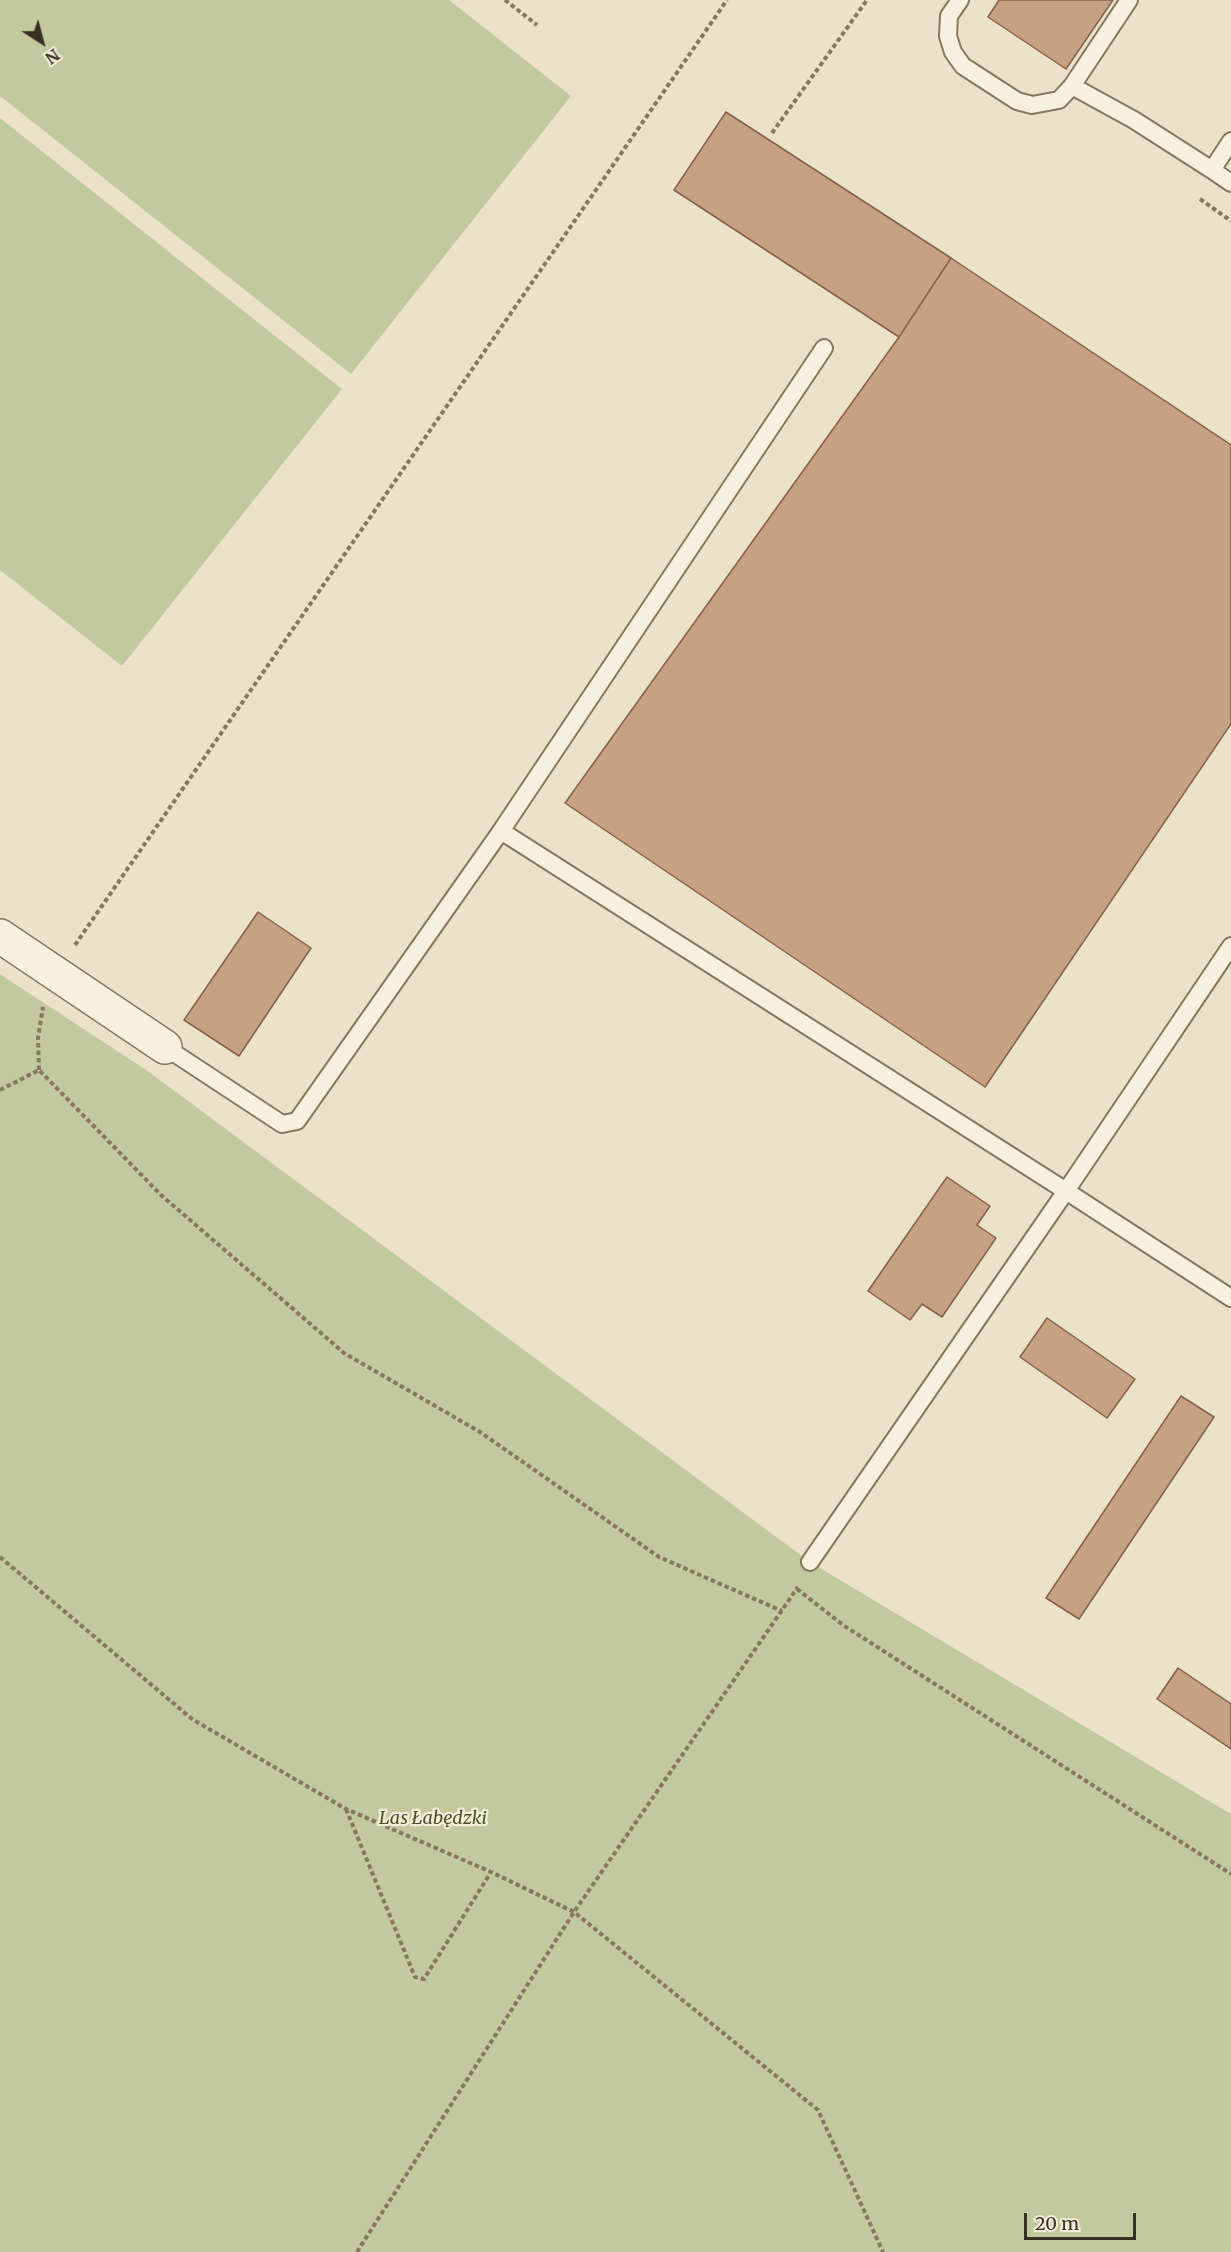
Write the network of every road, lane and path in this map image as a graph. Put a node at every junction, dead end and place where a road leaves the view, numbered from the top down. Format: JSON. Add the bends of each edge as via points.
{"nodes":[{"id":1,"x":505,"y":0,"type":"edge"},
{"id":2,"x":727,"y":0,"type":"edge"},
{"id":3,"x":867,"y":0,"type":"edge"},
{"id":4,"x":960,"y":0,"type":"edge"},
{"id":5,"x":1129,"y":0,"type":"edge"},
{"id":6,"x":537,"y":25,"type":"dead end"},
{"id":7,"x":1072,"y":86,"type":"junction"},
{"id":8,"x":772,"y":133,"type":"dead end"},
{"id":9,"x":1231,"y":141,"type":"edge"},
{"id":10,"x":1212,"y":170,"type":"junction"},
{"id":11,"x":1231,"y":183,"type":"edge"},
{"id":12,"x":824,"y":348,"type":"dead end"},
{"id":13,"x":501,"y":831,"type":"junction"},
{"id":14,"x":0,"y":936,"type":"edge"},
{"id":15,"x":1231,"y":946,"type":"edge"},
{"id":16,"x":55,"y":973,"type":"junction"},
{"id":17,"x":165,"y":1047,"type":"joint"},
{"id":18,"x":39,"y":1070,"type":"junction"},
{"id":19,"x":0,"y":1090,"type":"edge"},
{"id":20,"x":1066,"y":1191,"type":"junction"},
{"id":21,"x":1231,"y":1298,"type":"edge"},
{"id":22,"x":0,"y":1557,"type":"edge"},
{"id":23,"x":810,"y":1562,"type":"joint"},
{"id":24,"x":797,"y":1589,"type":"junction"},
{"id":25,"x":782,"y":1611,"type":"junction"},
{"id":26,"x":346,"y":1809,"type":"junction"},
{"id":27,"x":490,"y":1872,"type":"junction"},
{"id":28,"x":1231,"y":1874,"type":"edge"},
{"id":29,"x":574,"y":1911,"type":"junction"},
{"id":30,"x":357,"y":2252,"type":"edge"},
{"id":31,"x":883,"y":2252,"type":"edge"}],
"edges":[{"from":1,"to":6,"type":"path"},
{"from":2,"to":16,"type":"path"},
{"from":3,"to":8,"type":"path"},
{"from":4,"to":7,"type":"lane","via":[[949,16],[948,36],[952,52],[963,66],[1017,101],[1032,105],[1059,100]]},
{"from":5,"to":7,"type":"lane"},
{"from":7,"to":10,"type":"lane"},
{"from":9,"to":10,"type":"lane"},
{"from":10,"to":11,"type":"lane"},
{"from":12,"to":13,"type":"lane"},
{"from":13,"to":17,"type":"lane","via":[[297,1121],[282,1125]]},
{"from":13,"to":20,"type":"lane"},
{"from":14,"to":16,"type":"street"},
{"from":15,"to":20,"type":"lane"},
{"from":16,"to":17,"type":"street"},
{"from":16,"to":18,"type":"path","via":[[43,1005]]},
{"from":18,"to":19,"type":"path"},
{"from":18,"to":25,"type":"path","via":[[161,1195],[344,1353],[480,1432],[659,1557]]},
{"from":20,"to":21,"type":"lane"},
{"from":20,"to":23,"type":"lane"},
{"from":22,"to":26,"type":"path","via":[[192,1719]]},
{"from":23,"to":24,"type":"path"},
{"from":24,"to":25,"type":"path"},
{"from":24,"to":28,"type":"path","via":[[843,1625]]},
{"from":25,"to":29,"type":"path"},
{"from":26,"to":27,"type":"path"},
{"from":26,"to":27,"type":"path","via":[[415,1977],[424,1979]]},
{"from":27,"to":29,"type":"path"},
{"from":29,"to":30,"type":"path"},
{"from":29,"to":31,"type":"path","via":[[818,2110]]}]}
